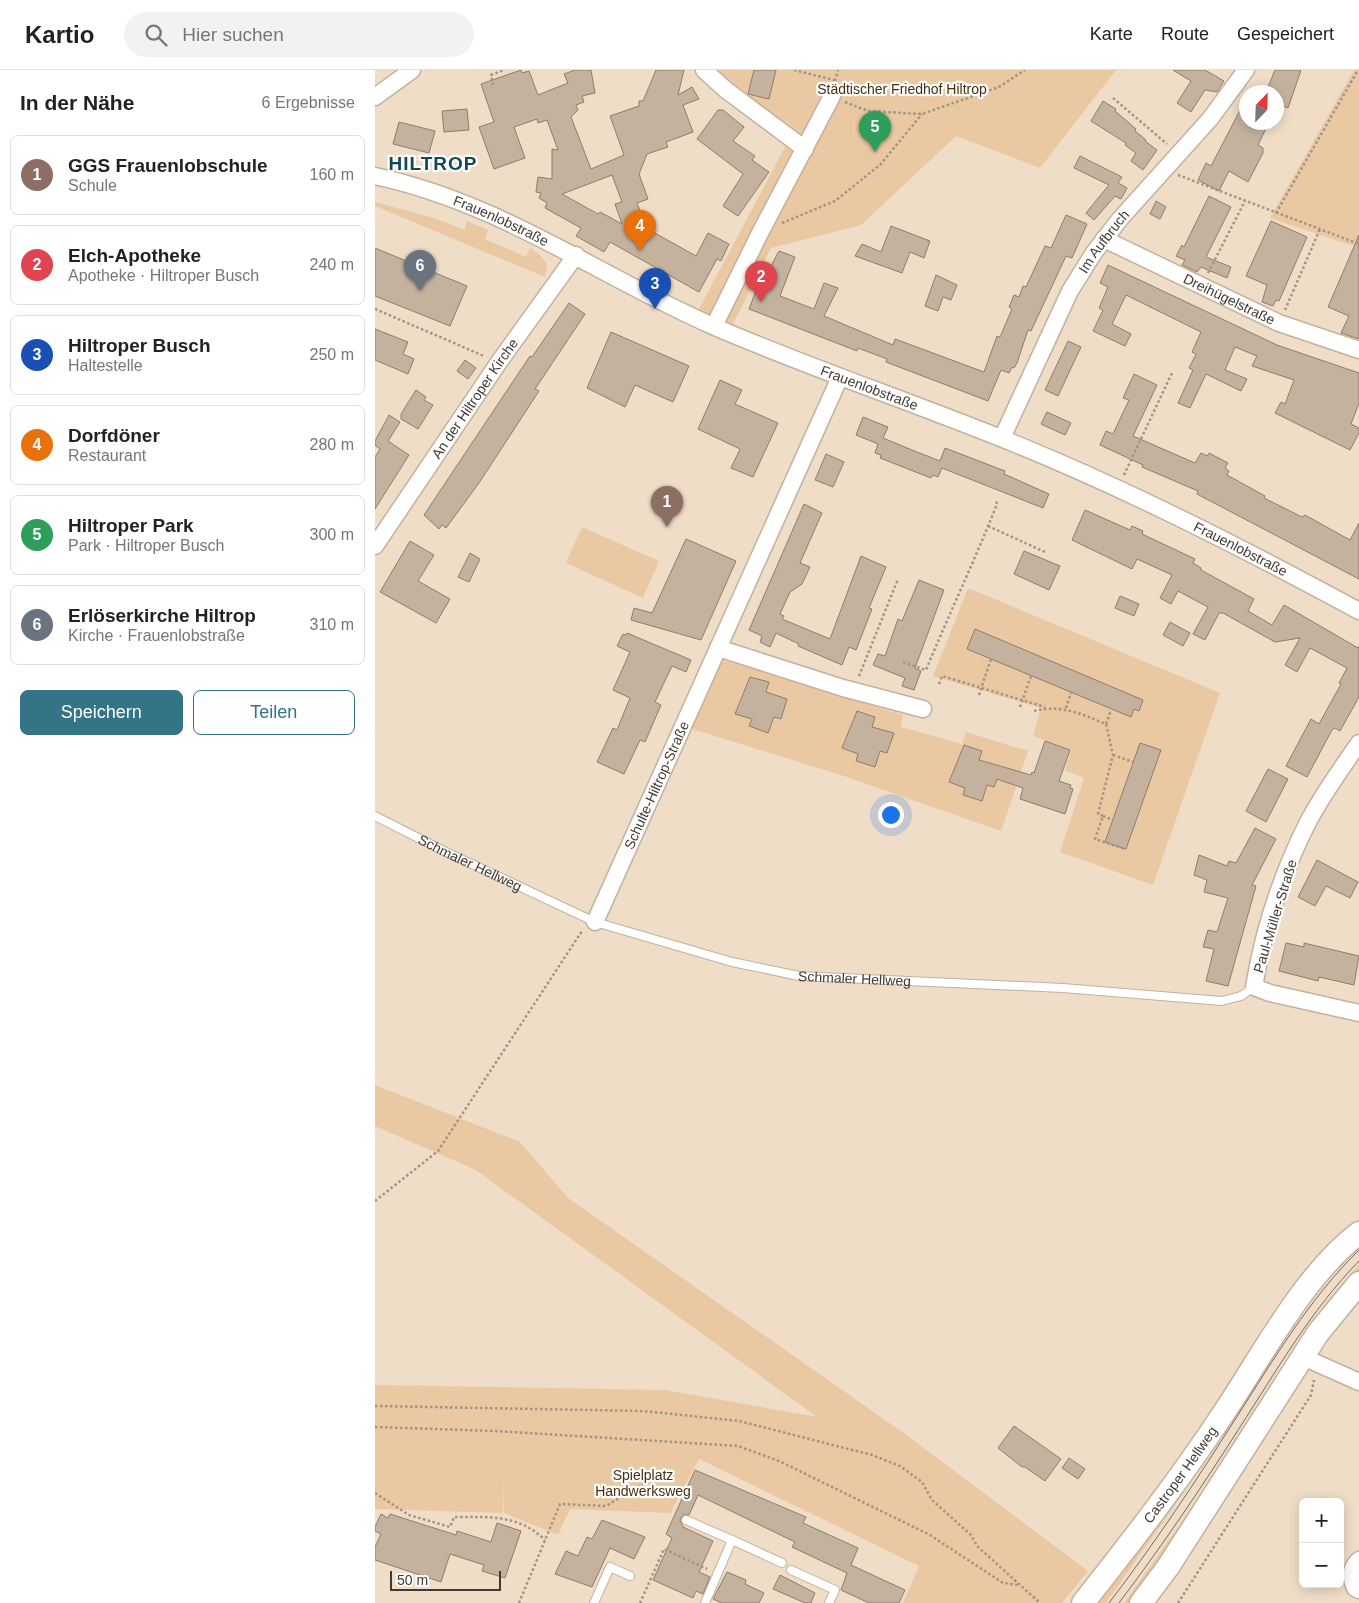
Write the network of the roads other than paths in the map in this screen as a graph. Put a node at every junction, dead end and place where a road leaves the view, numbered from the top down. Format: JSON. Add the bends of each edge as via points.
{"nodes":[{"id":1,"x":412,"y":70,"type":"edge"},
{"id":2,"x":704,"y":70,"type":"edge"},
{"id":3,"x":1246,"y":70,"type":"edge"},
{"id":4,"x":833,"y":88,"type":"road end"},
{"id":5,"x":375,"y":97,"type":"edge"},
{"id":6,"x":805,"y":149,"type":"junction"},
{"id":7,"x":375,"y":176,"type":"edge"},
{"id":8,"x":1104,"y":239,"type":"junction"},
{"id":9,"x":576,"y":255,"type":"junction"},
{"id":10,"x":714,"y":326,"type":"junction"},
{"id":11,"x":1359,"y":350,"type":"edge"},
{"id":12,"x":840,"y":377,"type":"junction"},
{"id":13,"x":1002,"y":438,"type":"junction"},
{"id":14,"x":376,"y":544,"type":"edge"},
{"id":15,"x":1359,"y":611,"type":"edge"},
{"id":16,"x":718,"y":648,"type":"junction"},
{"id":17,"x":923,"y":709,"type":"dead end"},
{"id":18,"x":1359,"y":743,"type":"edge"},
{"id":19,"x":375,"y":816,"type":"edge"},
{"id":20,"x":595,"y":922,"type":"junction"},
{"id":21,"x":1254,"y":987,"type":"junction"},
{"id":22,"x":1359,"y":1014,"type":"edge"},
{"id":23,"x":1359,"y":1233,"type":"edge"},
{"id":24,"x":1359,"y":1283,"type":"edge"},
{"id":25,"x":1271,"y":1340,"type":"junction"},
{"id":26,"x":1303,"y":1357,"type":"junction"},
{"id":27,"x":1359,"y":1382,"type":"edge"},
{"id":28,"x":686,"y":1520,"type":"dead end"},
{"id":29,"x":732,"y":1540,"type":"junction"},
{"id":30,"x":1359,"y":1560,"type":"edge"},
{"id":31,"x":782,"y":1563,"type":"dead end"},
{"id":32,"x":791,"y":1570,"type":"dead end"},
{"id":33,"x":630,"y":1576,"type":"dead end"},
{"id":34,"x":1359,"y":1590,"type":"edge"},
{"id":35,"x":594,"y":1603,"type":"edge"},
{"id":36,"x":705,"y":1603,"type":"edge"},
{"id":37,"x":829,"y":1603,"type":"edge"},
{"id":38,"x":1083,"y":1603,"type":"edge"},
{"id":39,"x":1141,"y":1603,"type":"edge"}],
"edges":[{"from":1,"to":5,"type":"street"},
{"from":2,"to":6,"type":"street"},
{"from":3,"to":8,"type":"street","name":"Im Aufbruch","via":[[1210,119]]},
{"from":4,"to":6,"type":"street"},
{"from":6,"to":10,"type":"street"},
{"from":7,"to":9,"type":"street","name":"Frauenlobstraße","via":[[411,184],[482,210]]},
{"from":8,"to":11,"type":"street","name":"Dreihügelstraße","via":[[1279,323]]},
{"from":8,"to":13,"type":"street","name":"Im Aufbruch","via":[[1070,291]]},
{"from":9,"to":10,"type":"street","name":"Frauenlobstraße","via":[[655,299]]},
{"from":9,"to":14,"type":"street","name":"An der Hiltroper Kirche"},
{"from":10,"to":12,"type":"street","name":"Frauenlobstraße"},
{"from":12,"to":13,"type":"street","name":"Frauenlobstraße"},
{"from":12,"to":16,"type":"street","name":"Schulte-Hiltrop-Straße"},
{"from":13,"to":15,"type":"street","name":"Frauenlobstraße","via":[[1201,528]]},
{"from":16,"to":17,"type":"street","via":[[843,688]]},
{"from":16,"to":20,"type":"street","name":"Schulte-Hiltrop-Straße"},
{"from":18,"to":21,"type":"street","name":"Paul-Müller-Straße","via":[[1329,786],[1290,862],[1268,928]]},
{"from":19,"to":20,"type":"lane","name":"Schmaler Hellweg"},
{"from":20,"to":21,"type":"lane","name":"Schmaler Hellweg","via":[[732,962],[799,976],[1063,988],[1222,1001],[1241,996]]},
{"from":21,"to":22,"type":"street"},
{"from":23,"to":25,"type":"main road","name":"Castroper Hellweg","via":[[1316,1276]]},
{"from":24,"to":26,"type":"main road","via":[[1336,1308]]},
{"from":25,"to":26,"type":"main road"},
{"from":25,"to":38,"type":"main road","name":"Castroper Hellweg","via":[[1179,1477]]},
{"from":26,"to":27,"type":"street"},
{"from":26,"to":39,"type":"main road"},
{"from":28,"to":29,"type":"lane"},
{"from":29,"to":31,"type":"lane"},
{"from":29,"to":36,"type":"lane"},
{"from":30,"to":34,"type":"street","via":[[1353,1565],[1351,1574],[1355,1588]]},
{"from":32,"to":37,"type":"lane","via":[[835,1590]]},
{"from":33,"to":35,"type":"lane","via":[[610,1567]]}]}
